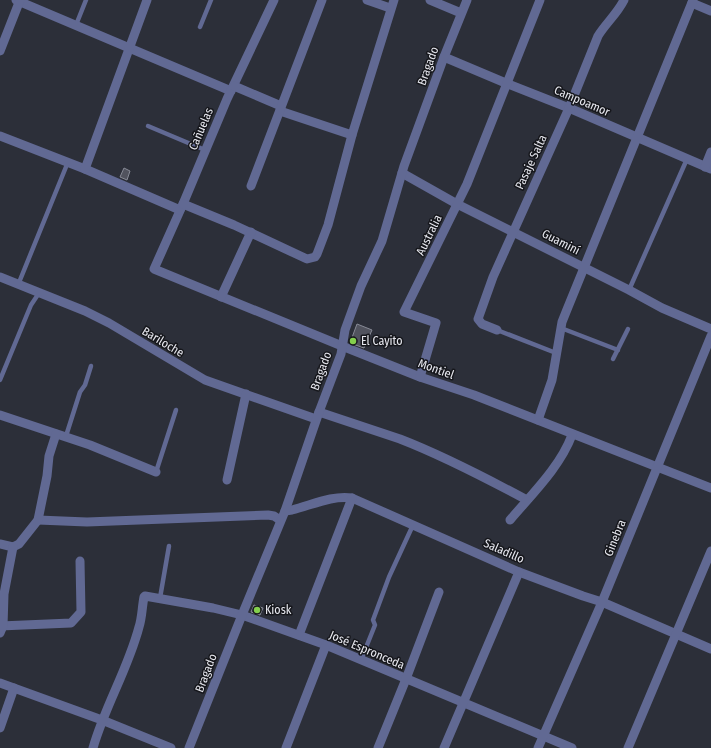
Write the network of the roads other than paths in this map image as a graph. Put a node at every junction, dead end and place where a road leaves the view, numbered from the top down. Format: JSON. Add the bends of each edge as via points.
{"nodes":[{"id":1,"x":19,"y":0,"type":"edge"},
{"id":2,"x":86,"y":0,"type":"edge"},
{"id":3,"x":147,"y":0,"type":"edge"},
{"id":4,"x":211,"y":0,"type":"edge"},
{"id":5,"x":274,"y":0,"type":"edge"},
{"id":6,"x":322,"y":0,"type":"edge"},
{"id":7,"x":367,"y":0,"type":"edge"},
{"id":8,"x":430,"y":0,"type":"edge"},
{"id":9,"x":467,"y":0,"type":"edge"},
{"id":10,"x":540,"y":0,"type":"edge"},
{"id":11,"x":624,"y":0,"type":"edge"},
{"id":12,"x":692,"y":1,"type":"edge"},
{"id":13,"x":392,"y":4,"type":"edge"},
{"id":14,"x":711,"y":11,"type":"edge"},
{"id":15,"x":461,"y":13,"type":"junction"},
{"id":16,"x":76,"y":25,"type":"junction"},
{"id":17,"x":200,"y":27,"type":"dead end"},
{"id":18,"x":130,"y":48,"type":"junction"},
{"id":19,"x":0,"y":50,"type":"edge"},
{"id":20,"x":444,"y":57,"type":"junction"},
{"id":21,"x":508,"y":84,"type":"junction"},
{"id":22,"x":232,"y":88,"type":"junction"},
{"id":23,"x":280,"y":108,"type":"junction"},
{"id":24,"x":569,"y":108,"type":"junction"},
{"id":25,"x":148,"y":126,"type":"dead end"},
{"id":26,"x":352,"y":135,"type":"junction"},
{"id":27,"x":0,"y":136,"type":"edge"},
{"id":28,"x":636,"y":138,"type":"junction"},
{"id":29,"x":205,"y":150,"type":"junction"},
{"id":30,"x":711,"y":152,"type":"edge"},
{"id":31,"x":687,"y":159,"type":"junction"},
{"id":32,"x":68,"y":162,"type":"junction"},
{"id":33,"x":708,"y":168,"type":"edge"},
{"id":34,"x":85,"y":169,"type":"junction"},
{"id":35,"x":402,"y":173,"type":"junction"},
{"id":36,"x":250,"y":186,"type":"dead end"},
{"id":37,"x":457,"y":204,"type":"junction"},
{"id":38,"x":182,"y":207,"type":"junction"},
{"id":39,"x":251,"y":232,"type":"junction"},
{"id":40,"x":513,"y":232,"type":"junction"},
{"id":41,"x":584,"y":267,"type":"junction"},
{"id":42,"x":154,"y":268,"type":"joint"},
{"id":43,"x":0,"y":278,"type":"edge"},
{"id":44,"x":18,"y":285,"type":"junction"},
{"id":45,"x":629,"y":290,"type":"junction"},
{"id":46,"x":39,"y":293,"type":"junction"},
{"id":47,"x":221,"y":297,"type":"junction"},
{"id":48,"x":561,"y":328,"type":"junction"},
{"id":49,"x":628,"y":329,"type":"dead end"},
{"id":50,"x":711,"y":329,"type":"edge"},
{"id":51,"x":497,"y":330,"type":"joint"},
{"id":52,"x":711,"y":336,"type":"edge"},
{"id":53,"x":342,"y":346,"type":"junction"},
{"id":54,"x":618,"y":350,"type":"junction"},
{"id":55,"x":556,"y":353,"type":"junction"},
{"id":56,"x":613,"y":359,"type":"dead end"},
{"id":57,"x":90,"y":366,"type":"dead end"},
{"id":58,"x":420,"y":376,"type":"junction"},
{"id":59,"x":0,"y":380,"type":"edge"},
{"id":60,"x":246,"y":394,"type":"junction"},
{"id":61,"x":176,"y":410,"type":"dead end"},
{"id":62,"x":0,"y":414,"type":"edge"},
{"id":63,"x":318,"y":416,"type":"junction"},
{"id":64,"x":538,"y":420,"type":"junction"},
{"id":65,"x":56,"y":434,"type":"junction"},
{"id":66,"x":572,"y":435,"type":"junction"},
{"id":67,"x":66,"y":436,"type":"junction"},
{"id":68,"x":657,"y":467,"type":"junction"},
{"id":69,"x":156,"y":472,"type":"joint"},
{"id":70,"x":227,"y":480,"type":"dead end"},
{"id":71,"x":711,"y":488,"type":"edge"},
{"id":72,"x":352,"y":498,"type":"junction"},
{"id":73,"x":527,"y":500,"type":"junction"},
{"id":74,"x":285,"y":511,"type":"junction"},
{"id":75,"x":38,"y":520,"type":"junction"},
{"id":76,"x":280,"y":520,"type":"junction"},
{"id":77,"x":510,"y":520,"type":"dead end"},
{"id":78,"x":413,"y":525,"type":"junction"},
{"id":79,"x":0,"y":544,"type":"edge"},
{"id":80,"x":169,"y":546,"type":"dead end"},
{"id":81,"x":13,"y":547,"type":"junction"},
{"id":82,"x":711,"y":551,"type":"edge"},
{"id":83,"x":80,"y":561,"type":"dead end"},
{"id":84,"x":519,"y":572,"type":"junction"},
{"id":85,"x":439,"y":592,"type":"dead end"},
{"id":86,"x":160,"y":598,"type":"junction"},
{"id":87,"x":602,"y":602,"type":"junction"},
{"id":88,"x":242,"y":615,"type":"junction"},
{"id":89,"x":1,"y":628,"type":"edge"},
{"id":90,"x":676,"y":633,"type":"junction"},
{"id":91,"x":298,"y":636,"type":"junction"},
{"id":92,"x":326,"y":645,"type":"junction"},
{"id":93,"x":711,"y":649,"type":"edge"},
{"id":94,"x":361,"y":660,"type":"junction"},
{"id":95,"x":406,"y":679,"type":"junction"},
{"id":96,"x":0,"y":683,"type":"edge"},
{"id":97,"x":14,"y":688,"type":"junction"},
{"id":98,"x":463,"y":702,"type":"junction"},
{"id":99,"x":102,"y":720,"type":"junction"},
{"id":100,"x":0,"y":728,"type":"edge"},
{"id":101,"x":543,"y":736,"type":"junction"},
{"id":102,"x":93,"y":748,"type":"edge"},
{"id":103,"x":171,"y":748,"type":"edge"},
{"id":104,"x":189,"y":748,"type":"edge"},
{"id":105,"x":286,"y":748,"type":"edge"},
{"id":106,"x":378,"y":748,"type":"edge"},
{"id":107,"x":444,"y":748,"type":"edge"},
{"id":108,"x":538,"y":748,"type":"edge"},
{"id":109,"x":572,"y":748,"type":"edge"},
{"id":110,"x":628,"y":748,"type":"edge"}],
"edges":[{"from":1,"to":16,"type":"street"},
{"from":1,"to":19,"type":"street"},
{"from":2,"to":16,"type":"lane"},
{"from":3,"to":18,"type":"street"},
{"from":4,"to":17,"type":"lane"},
{"from":5,"to":22,"type":"street","name":"Cañuelas"},
{"from":6,"to":23,"type":"street"},
{"from":7,"to":13,"type":"street"},
{"from":8,"to":15,"type":"street"},
{"from":9,"to":15,"type":"street","name":"Bragado"},
{"from":10,"to":21,"type":"street","name":"Australia"},
{"from":11,"to":24,"type":"street","name":"Pasaje Salta","via":[[598,36]]},
{"from":12,"to":14,"type":"street"},
{"from":12,"to":28,"type":"street"},
{"from":13,"to":26,"type":"street"},
{"from":15,"to":20,"type":"street","name":"Bragado"},
{"from":16,"to":18,"type":"street"},
{"from":18,"to":22,"type":"street"},
{"from":18,"to":34,"type":"street"},
{"from":20,"to":21,"type":"street","name":"Campoamor"},
{"from":20,"to":35,"type":"street","name":"Bragado"},
{"from":21,"to":24,"type":"street","name":"Campoamor"},
{"from":21,"to":37,"type":"street","name":"Australia","via":[[468,184]]},
{"from":22,"to":23,"type":"street"},
{"from":22,"to":29,"type":"street","name":"Cañuelas"},
{"from":23,"to":26,"type":"street"},
{"from":23,"to":36,"type":"street"},
{"from":24,"to":28,"type":"street","name":"Campoamor"},
{"from":24,"to":40,"type":"street","name":"Pasaje Salta"},
{"from":25,"to":29,"type":"lane"},
{"from":26,"to":39,"type":"street","via":[[328,225],[315,257],[307,259]]},
{"from":27,"to":32,"type":"street"},
{"from":28,"to":31,"type":"street","name":"Campoamor"},
{"from":28,"to":41,"type":"street"},
{"from":29,"to":38,"type":"street","name":"Cañuelas"},
{"from":30,"to":33,"type":"street"},
{"from":31,"to":33,"type":"street","name":"Campoamor"},
{"from":31,"to":45,"type":"lane"},
{"from":32,"to":34,"type":"street"},
{"from":32,"to":44,"type":"lane"},
{"from":34,"to":38,"type":"street"},
{"from":35,"to":37,"type":"street","name":"Guaminí"},
{"from":35,"to":53,"type":"street","name":"Bragado","via":[[386,229],[361,286]]},
{"from":37,"to":40,"type":"street","name":"Guaminí"},
{"from":37,"to":58,"type":"street","name":"Australia","via":[[404,312],[436,323]]},
{"from":38,"to":39,"type":"street"},
{"from":38,"to":42,"type":"street","name":"Cañuelas"},
{"from":39,"to":47,"type":"street"},
{"from":40,"to":41,"type":"street","name":"Guaminí"},
{"from":40,"to":51,"type":"street","name":"Pasaje Salta","via":[[478,319],[482,324]]},
{"from":41,"to":45,"type":"street","name":"Guaminí"},
{"from":41,"to":48,"type":"street"},
{"from":42,"to":47,"type":"street","name":"Montiel"},
{"from":43,"to":44,"type":"street","name":"Bariloche"},
{"from":44,"to":46,"type":"street","name":"Bariloche"},
{"from":45,"to":50,"type":"street","name":"Guaminí","via":[[662,308]]},
{"from":46,"to":59,"type":"lane","via":[[31,305]]},
{"from":46,"to":60,"type":"street","name":"Bariloche","via":[[97,317],[205,380]]},
{"from":47,"to":53,"type":"street","name":"Montiel"},
{"from":48,"to":54,"type":"lane"},
{"from":48,"to":55,"type":"street"},
{"from":49,"to":54,"type":"lane"},
{"from":51,"to":55,"type":"lane"},
{"from":52,"to":68,"type":"street","name":"Ginebra"},
{"from":53,"to":58,"type":"street","name":"Montiel"},
{"from":53,"to":63,"type":"street","name":"Bragado"},
{"from":54,"to":56,"type":"lane"},
{"from":55,"to":64,"type":"street","via":[[552,380]]},
{"from":57,"to":67,"type":"lane"},
{"from":58,"to":64,"type":"street","name":"Montiel"},
{"from":60,"to":63,"type":"street","name":"Bariloche"},
{"from":60,"to":70,"type":"street"},
{"from":61,"to":69,"type":"lane"},
{"from":62,"to":65,"type":"street"},
{"from":63,"to":73,"type":"street","name":"Bariloche","via":[[401,440],[463,466]]},
{"from":63,"to":74,"type":"street","name":"Bragado"},
{"from":64,"to":66,"type":"street","name":"Montiel"},
{"from":65,"to":67,"type":"street"},
{"from":65,"to":75,"type":"street"},
{"from":66,"to":68,"type":"street","name":"Montiel"},
{"from":66,"to":73,"type":"street","via":[[560,460]]},
{"from":67,"to":69,"type":"street"},
{"from":68,"to":71,"type":"street","name":"Montiel"},
{"from":68,"to":87,"type":"street","name":"Ginebra"},
{"from":72,"to":74,"type":"street","name":"Saladillo","via":[[335,498]]},
{"from":72,"to":78,"type":"street","name":"Saladillo"},
{"from":72,"to":91,"type":"street"},
{"from":73,"to":77,"type":"street"},
{"from":74,"to":76,"type":"street","name":"Bragado"},
{"from":75,"to":76,"type":"street","via":[[87,522],[268,515]]},
{"from":75,"to":81,"type":"street","via":[[19,544]]},
{"from":76,"to":88,"type":"street","name":"Bragado"},
{"from":78,"to":84,"type":"street","name":"Saladillo"},
{"from":78,"to":94,"type":"lane","via":[[389,577],[373,620],[375,625]]},
{"from":79,"to":81,"type":"street"},
{"from":80,"to":86,"type":"lane"},
{"from":81,"to":89,"type":"street","via":[[4,594]]},
{"from":82,"to":90,"type":"street"},
{"from":83,"to":89,"type":"street","via":[[81,612],[71,623]]},
{"from":84,"to":87,"type":"street","name":"Saladillo"},
{"from":84,"to":98,"type":"street"},
{"from":85,"to":95,"type":"street"},
{"from":86,"to":88,"type":"street","name":"José Espronceda"},
{"from":86,"to":99,"type":"street","name":"José Espronceda","via":[[144,597],[139,629]]},
{"from":87,"to":90,"type":"street","name":"Saladillo"},
{"from":87,"to":101,"type":"street","name":"Ginebra"},
{"from":88,"to":91,"type":"street","name":"José Espronceda"},
{"from":88,"to":104,"type":"street","name":"Bragado"},
{"from":90,"to":93,"type":"street","name":"Saladillo"},
{"from":90,"to":110,"type":"street"},
{"from":91,"to":92,"type":"street","name":"José Espronceda"},
{"from":92,"to":94,"type":"street","name":"José Espronceda"},
{"from":92,"to":105,"type":"street"},
{"from":94,"to":95,"type":"street","name":"José Espronceda"},
{"from":95,"to":98,"type":"street","name":"José Espronceda"},
{"from":95,"to":106,"type":"street"},
{"from":96,"to":97,"type":"street"},
{"from":97,"to":99,"type":"street"},
{"from":97,"to":100,"type":"street"},
{"from":98,"to":101,"type":"street","name":"José Espronceda"},
{"from":98,"to":107,"type":"street"},
{"from":99,"to":102,"type":"street"},
{"from":99,"to":103,"type":"street"},
{"from":101,"to":108,"type":"street","name":"Ginebra"},
{"from":101,"to":109,"type":"street","name":"José Espronceda"}]}
